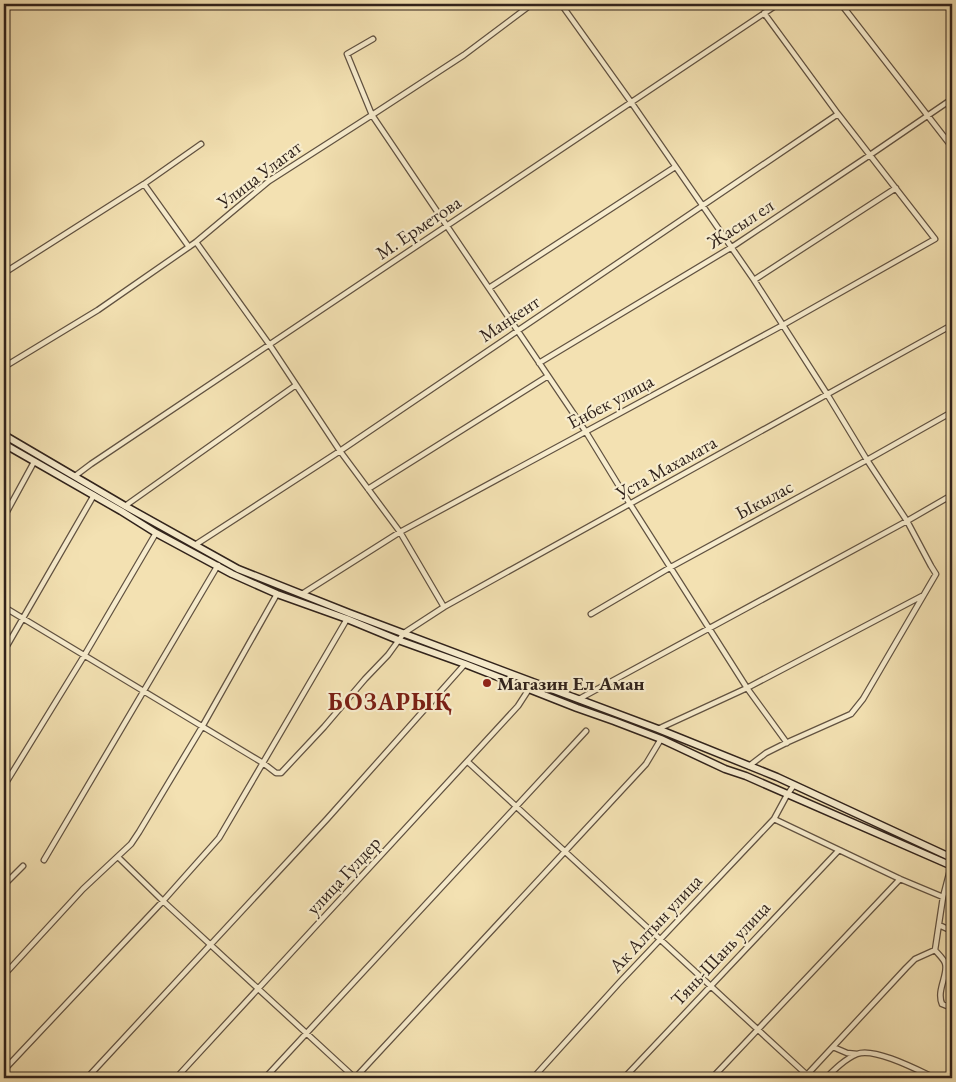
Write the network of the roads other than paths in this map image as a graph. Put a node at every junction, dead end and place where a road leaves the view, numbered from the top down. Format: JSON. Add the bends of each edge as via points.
{"nodes":[{"id":1,"x":532,"y":4,"type":"edge"},
{"id":2,"x":561,"y":4,"type":"edge"},
{"id":3,"x":778,"y":4,"type":"edge"},
{"id":4,"x":841,"y":4,"type":"edge"},
{"id":5,"x":764,"y":13,"type":"junction"},
{"id":6,"x":373,"y":39,"type":"dead end"},
{"id":7,"x":952,"y":99,"type":"edge"},
{"id":8,"x":631,"y":102,"type":"junction"},
{"id":9,"x":838,"y":114,"type":"junction"},
{"id":10,"x":372,"y":115,"type":"junction"},
{"id":11,"x":928,"y":116,"type":"junction"},
{"id":12,"x":201,"y":144,"type":"dead end"},
{"id":13,"x":952,"y":147,"type":"edge"},
{"id":14,"x":870,"y":155,"type":"junction"},
{"id":15,"x":675,"y":167,"type":"junction"},
{"id":16,"x":144,"y":184,"type":"junction"},
{"id":17,"x":896,"y":188,"type":"junction"},
{"id":18,"x":702,"y":206,"type":"junction"},
{"id":19,"x":447,"y":225,"type":"junction"},
{"id":20,"x":196,"y":242,"type":"junction"},
{"id":21,"x":189,"y":247,"type":"junction"},
{"id":22,"x":732,"y":247,"type":"junction"},
{"id":23,"x":4,"y":273,"type":"edge"},
{"id":24,"x":754,"y":280,"type":"junction"},
{"id":25,"x":489,"y":288,"type":"junction"},
{"id":26,"x":783,"y":325,"type":"junction"},
{"id":27,"x":952,"y":325,"type":"edge"},
{"id":28,"x":517,"y":330,"type":"junction"},
{"id":29,"x":269,"y":344,"type":"junction"},
{"id":30,"x":539,"y":363,"type":"junction"},
{"id":31,"x":4,"y":367,"type":"edge"},
{"id":32,"x":548,"y":376,"type":"junction"},
{"id":33,"x":296,"y":385,"type":"junction"},
{"id":34,"x":827,"y":394,"type":"junction"},
{"id":35,"x":952,"y":412,"type":"edge"},
{"id":36,"x":586,"y":432,"type":"junction"},
{"id":37,"x":4,"y":435,"type":"edge"},
{"id":38,"x":4,"y":444,"type":"edge"},
{"id":39,"x":340,"y":450,"type":"junction"},
{"id":40,"x":867,"y":460,"type":"junction"},
{"id":41,"x":34,"y":462,"type":"junction"},
{"id":42,"x":62,"y":468,"type":"junction"},
{"id":43,"x":58,"y":475,"type":"junction"},
{"id":44,"x":75,"y":476,"type":"junction"},
{"id":45,"x":368,"y":489,"type":"junction"},
{"id":46,"x":952,"y":495,"type":"edge"},
{"id":47,"x":94,"y":496,"type":"junction"},
{"id":48,"x":630,"y":504,"type":"junction"},
{"id":49,"x":126,"y":506,"type":"junction"},
{"id":50,"x":4,"y":517,"type":"edge"},
{"id":51,"x":906,"y":521,"type":"junction"},
{"id":52,"x":400,"y":532,"type":"junction"},
{"id":53,"x":156,"y":533,"type":"junction"},
{"id":54,"x":195,"y":545,"type":"junction"},
{"id":55,"x":222,"y":560,"type":"junction"},
{"id":56,"x":217,"y":567,"type":"junction"},
{"id":57,"x":671,"y":567,"type":"junction"},
{"id":58,"x":277,"y":594,"type":"junction"},
{"id":59,"x":302,"y":594,"type":"junction"},
{"id":60,"x":924,"y":595,"type":"junction"},
{"id":61,"x":4,"y":607,"type":"edge"},
{"id":62,"x":444,"y":607,"type":"junction"},
{"id":63,"x":591,"y":614,"type":"dead end"},
{"id":64,"x":22,"y":619,"type":"junction"},
{"id":65,"x":347,"y":619,"type":"junction"},
{"id":66,"x":710,"y":629,"type":"junction"},
{"id":67,"x":404,"y":633,"type":"junction"},
{"id":68,"x":398,"y":640,"type":"junction"},
{"id":69,"x":4,"y":651,"type":"edge"},
{"id":70,"x":84,"y":656,"type":"junction"},
{"id":71,"x":465,"y":664,"type":"junction"},
{"id":72,"x":747,"y":688,"type":"junction"},
{"id":73,"x":529,"y":689,"type":"junction"},
{"id":74,"x":144,"y":692,"type":"junction"},
{"id":75,"x":579,"y":700,"type":"junction"},
{"id":76,"x":202,"y":727,"type":"junction"},
{"id":77,"x":658,"y":729,"type":"junction"},
{"id":78,"x":586,"y":731,"type":"dead end"},
{"id":79,"x":661,"y":739,"type":"junction"},
{"id":80,"x":786,"y":743,"type":"junction"},
{"id":81,"x":468,"y":762,"type":"junction"},
{"id":82,"x":263,"y":763,"type":"junction"},
{"id":83,"x":748,"y":766,"type":"junction"},
{"id":84,"x":794,"y":785,"type":"junction"},
{"id":85,"x":4,"y":786,"type":"edge"},
{"id":86,"x":787,"y":795,"type":"junction"},
{"id":87,"x":517,"y":806,"type":"junction"},
{"id":88,"x":774,"y":819,"type":"junction"},
{"id":89,"x":839,"y":850,"type":"junction"},
{"id":90,"x":565,"y":851,"type":"junction"},
{"id":91,"x":118,"y":857,"type":"junction"},
{"id":92,"x":952,"y":858,"type":"edge"},
{"id":93,"x":44,"y":860,"type":"dead end"},
{"id":94,"x":23,"y":866,"type":"dead end"},
{"id":95,"x":952,"y":866,"type":"edge"},
{"id":96,"x":900,"y":878,"type":"junction"},
{"id":97,"x":4,"y":885,"type":"edge"},
{"id":98,"x":943,"y":897,"type":"junction"},
{"id":99,"x":163,"y":901,"type":"junction"},
{"id":100,"x":939,"y":925,"type":"junction"},
{"id":101,"x":952,"y":931,"type":"edge"},
{"id":102,"x":661,"y":939,"type":"junction"},
{"id":103,"x":210,"y":944,"type":"junction"},
{"id":104,"x":935,"y":950,"type":"junction"},
{"id":105,"x":4,"y":974,"type":"edge"},
{"id":106,"x":710,"y":986,"type":"junction"},
{"id":107,"x":258,"y":990,"type":"junction"},
{"id":108,"x":952,"y":1008,"type":"edge"},
{"id":109,"x":758,"y":1029,"type":"junction"},
{"id":110,"x":306,"y":1033,"type":"junction"},
{"id":111,"x":832,"y":1047,"type":"junction"},
{"id":112,"x":857,"y":1054,"type":"junction"},
{"id":113,"x":4,"y":1070,"type":"edge"},
{"id":114,"x":806,"y":1076,"type":"edge"},
{"id":115,"x":87,"y":1078,"type":"edge"},
{"id":116,"x":176,"y":1078,"type":"edge"},
{"id":117,"x":265,"y":1078,"type":"edge"},
{"id":118,"x":355,"y":1078,"type":"edge"},
{"id":119,"x":533,"y":1078,"type":"edge"},
{"id":120,"x":624,"y":1078,"type":"edge"},
{"id":121,"x":712,"y":1078,"type":"edge"},
{"id":122,"x":826,"y":1078,"type":"edge"},
{"id":123,"x":935,"y":1078,"type":"edge"}],
"edges":[{"from":1,"to":10,"type":"street","name":"Улица Улагат","via":[[464,55]]},
{"from":2,"to":8,"type":"street"},
{"from":3,"to":5,"type":"street","name":"М. Ерметова"},
{"from":4,"to":11,"type":"street"},
{"from":5,"to":8,"type":"street","name":"М. Ерметова"},
{"from":5,"to":9,"type":"street"},
{"from":6,"to":10,"type":"street","via":[[347,54]]},
{"from":7,"to":11,"type":"street","name":"Жасыл ел"},
{"from":8,"to":15,"type":"street"},
{"from":8,"to":19,"type":"street","name":"М. Ерметова"},
{"from":9,"to":14,"type":"street"},
{"from":9,"to":18,"type":"street","name":"Манкент"},
{"from":10,"to":19,"type":"street"},
{"from":10,"to":20,"type":"street","name":"Улица Улагат","via":[[269,181]]},
{"from":11,"to":13,"type":"street"},
{"from":11,"to":14,"type":"street","name":"Жасыл ел"},
{"from":12,"to":16,"type":"street"},
{"from":14,"to":17,"type":"street"},
{"from":14,"to":22,"type":"street","name":"Жасыл ел"},
{"from":15,"to":18,"type":"street"},
{"from":15,"to":25,"type":"street"},
{"from":16,"to":21,"type":"street"},
{"from":16,"to":23,"type":"street"},
{"from":17,"to":24,"type":"street"},
{"from":17,"to":26,"type":"street","name":"Енбек улица","via":[[935,239]]},
{"from":18,"to":22,"type":"street"},
{"from":18,"to":28,"type":"street","name":"Манкент"},
{"from":19,"to":25,"type":"street"},
{"from":19,"to":29,"type":"street","name":"М. Ерметова"},
{"from":20,"to":21,"type":"street","name":"Улица Улагат"},
{"from":20,"to":29,"type":"street"},
{"from":21,"to":31,"type":"street","name":"Улица Улагат","via":[[98,310]]},
{"from":22,"to":24,"type":"street"},
{"from":22,"to":30,"type":"street","name":"Жасыл ел"},
{"from":24,"to":26,"type":"street"},
{"from":25,"to":28,"type":"street"},
{"from":26,"to":34,"type":"street"},
{"from":26,"to":36,"type":"street","name":"Енбек улица"},
{"from":27,"to":34,"type":"street","name":"Уста Махамата"},
{"from":28,"to":30,"type":"street"},
{"from":28,"to":39,"type":"street","name":"Манкент"},
{"from":29,"to":33,"type":"street"},
{"from":29,"to":44,"type":"street","name":"М. Ерметова"},
{"from":30,"to":32,"type":"street"},
{"from":32,"to":36,"type":"street"},
{"from":32,"to":45,"type":"street"},
{"from":33,"to":39,"type":"street"},
{"from":33,"to":49,"type":"street"},
{"from":34,"to":40,"type":"street"},
{"from":34,"to":48,"type":"street","name":"Уста Махамата"},
{"from":35,"to":40,"type":"street","name":"Ыкылас"},
{"from":36,"to":48,"type":"street"},
{"from":36,"to":52,"type":"street","name":"Енбек улица"},
{"from":37,"to":42,"type":"main road"},
{"from":38,"to":41,"type":"main road"},
{"from":39,"to":45,"type":"street"},
{"from":39,"to":54,"type":"street","name":"Манкент"},
{"from":40,"to":51,"type":"street"},
{"from":40,"to":57,"type":"street","name":"Ыкылас"},
{"from":41,"to":43,"type":"main road"},
{"from":41,"to":50,"type":"street"},
{"from":42,"to":43,"type":"main road"},
{"from":42,"to":44,"type":"main road"},
{"from":43,"to":47,"type":"main road"},
{"from":44,"to":49,"type":"main road"},
{"from":45,"to":52,"type":"street"},
{"from":46,"to":51,"type":"street"},
{"from":47,"to":53,"type":"main road"},
{"from":47,"to":64,"type":"street"},
{"from":48,"to":57,"type":"street"},
{"from":48,"to":62,"type":"street","name":"Уста Махамата"},
{"from":49,"to":54,"type":"main road"},
{"from":51,"to":60,"type":"street","via":[[936,574]]},
{"from":51,"to":66,"type":"street"},
{"from":52,"to":59,"type":"street","name":"Енбек улица"},
{"from":52,"to":62,"type":"street"},
{"from":53,"to":56,"type":"main road"},
{"from":53,"to":70,"type":"street"},
{"from":54,"to":55,"type":"main road"},
{"from":55,"to":56,"type":"street"},
{"from":55,"to":59,"type":"main road"},
{"from":56,"to":58,"type":"main road"},
{"from":56,"to":74,"type":"street"},
{"from":57,"to":63,"type":"street","name":"Ыкылас"},
{"from":57,"to":66,"type":"street"},
{"from":58,"to":65,"type":"main road"},
{"from":58,"to":76,"type":"street"},
{"from":59,"to":67,"type":"main road"},
{"from":60,"to":72,"type":"street"},
{"from":60,"to":80,"type":"street","via":[[851,714]]},
{"from":61,"to":64,"type":"street"},
{"from":62,"to":67,"type":"street","name":"Уста Махамата"},
{"from":64,"to":69,"type":"street"},
{"from":64,"to":70,"type":"street"},
{"from":65,"to":68,"type":"main road"},
{"from":65,"to":82,"type":"street"},
{"from":66,"to":72,"type":"street"},
{"from":66,"to":75,"type":"street"},
{"from":67,"to":68,"type":"street","name":"Уста Махамата"},
{"from":67,"to":75,"type":"main road"},
{"from":68,"to":71,"type":"main road"},
{"from":68,"to":82,"type":"street","name":"Уста Махамата","via":[[282,773],[276,773]]},
{"from":70,"to":74,"type":"street"},
{"from":70,"to":85,"type":"street"},
{"from":71,"to":73,"type":"main road"},
{"from":71,"to":103,"type":"street"},
{"from":72,"to":77,"type":"street"},
{"from":72,"to":80,"type":"street"},
{"from":73,"to":79,"type":"main road"},
{"from":73,"to":81,"type":"street","name":"улица Гулдер"},
{"from":74,"to":76,"type":"street"},
{"from":74,"to":93,"type":"street"},
{"from":75,"to":77,"type":"main road"},
{"from":76,"to":82,"type":"street"},
{"from":76,"to":91,"type":"street","via":[[139,832]]},
{"from":77,"to":83,"type":"main road"},
{"from":78,"to":87,"type":"street"},
{"from":79,"to":86,"type":"main road"},
{"from":79,"to":90,"type":"street","via":[[646,764]]},
{"from":80,"to":83,"type":"street"},
{"from":81,"to":87,"type":"street"},
{"from":81,"to":107,"type":"street","name":"улица Гулдер"},
{"from":82,"to":99,"type":"street","via":[[219,838]]},
{"from":83,"to":84,"type":"main road"},
{"from":84,"to":86,"type":"street","name":"Ак Алтын улица"},
{"from":84,"to":92,"type":"main road"},
{"from":86,"to":88,"type":"street","name":"Ак Алтын улица"},
{"from":86,"to":95,"type":"main road"},
{"from":87,"to":90,"type":"street"},
{"from":87,"to":110,"type":"street"},
{"from":88,"to":89,"type":"street"},
{"from":88,"to":102,"type":"street","name":"Ак Алтын улица"},
{"from":89,"to":96,"type":"street"},
{"from":89,"to":106,"type":"street","name":"Тянь-Шань улица"},
{"from":90,"to":102,"type":"street"},
{"from":90,"to":118,"type":"street"},
{"from":91,"to":99,"type":"street"},
{"from":91,"to":105,"type":"street","via":[[83,889]]},
{"from":94,"to":97,"type":"street"},
{"from":95,"to":98,"type":"street"},
{"from":96,"to":98,"type":"street"},
{"from":96,"to":109,"type":"street"},
{"from":98,"to":100,"type":"street"},
{"from":99,"to":103,"type":"street"},
{"from":99,"to":113,"type":"street"},
{"from":100,"to":101,"type":"street"},
{"from":100,"to":104,"type":"street"},
{"from":102,"to":106,"type":"street"},
{"from":102,"to":119,"type":"street","name":"Ак Алтын улица"},
{"from":103,"to":107,"type":"street"},
{"from":103,"to":115,"type":"street"},
{"from":104,"to":108,"type":"street","via":[[946,965],[940,999],[942,1004]]},
{"from":104,"to":111,"type":"street","via":[[915,959]]},
{"from":106,"to":109,"type":"street"},
{"from":106,"to":120,"type":"street","name":"Тянь-Шань улица"},
{"from":107,"to":110,"type":"street"},
{"from":107,"to":116,"type":"street","name":"улица Гулдер"},
{"from":109,"to":114,"type":"street"},
{"from":109,"to":121,"type":"street"},
{"from":110,"to":117,"type":"street"},
{"from":110,"to":118,"type":"street"},
{"from":111,"to":112,"type":"street"},
{"from":111,"to":114,"type":"street"},
{"from":112,"to":122,"type":"street"},
{"from":112,"to":123,"type":"street","via":[[867,1052],[889,1058]]}]}
